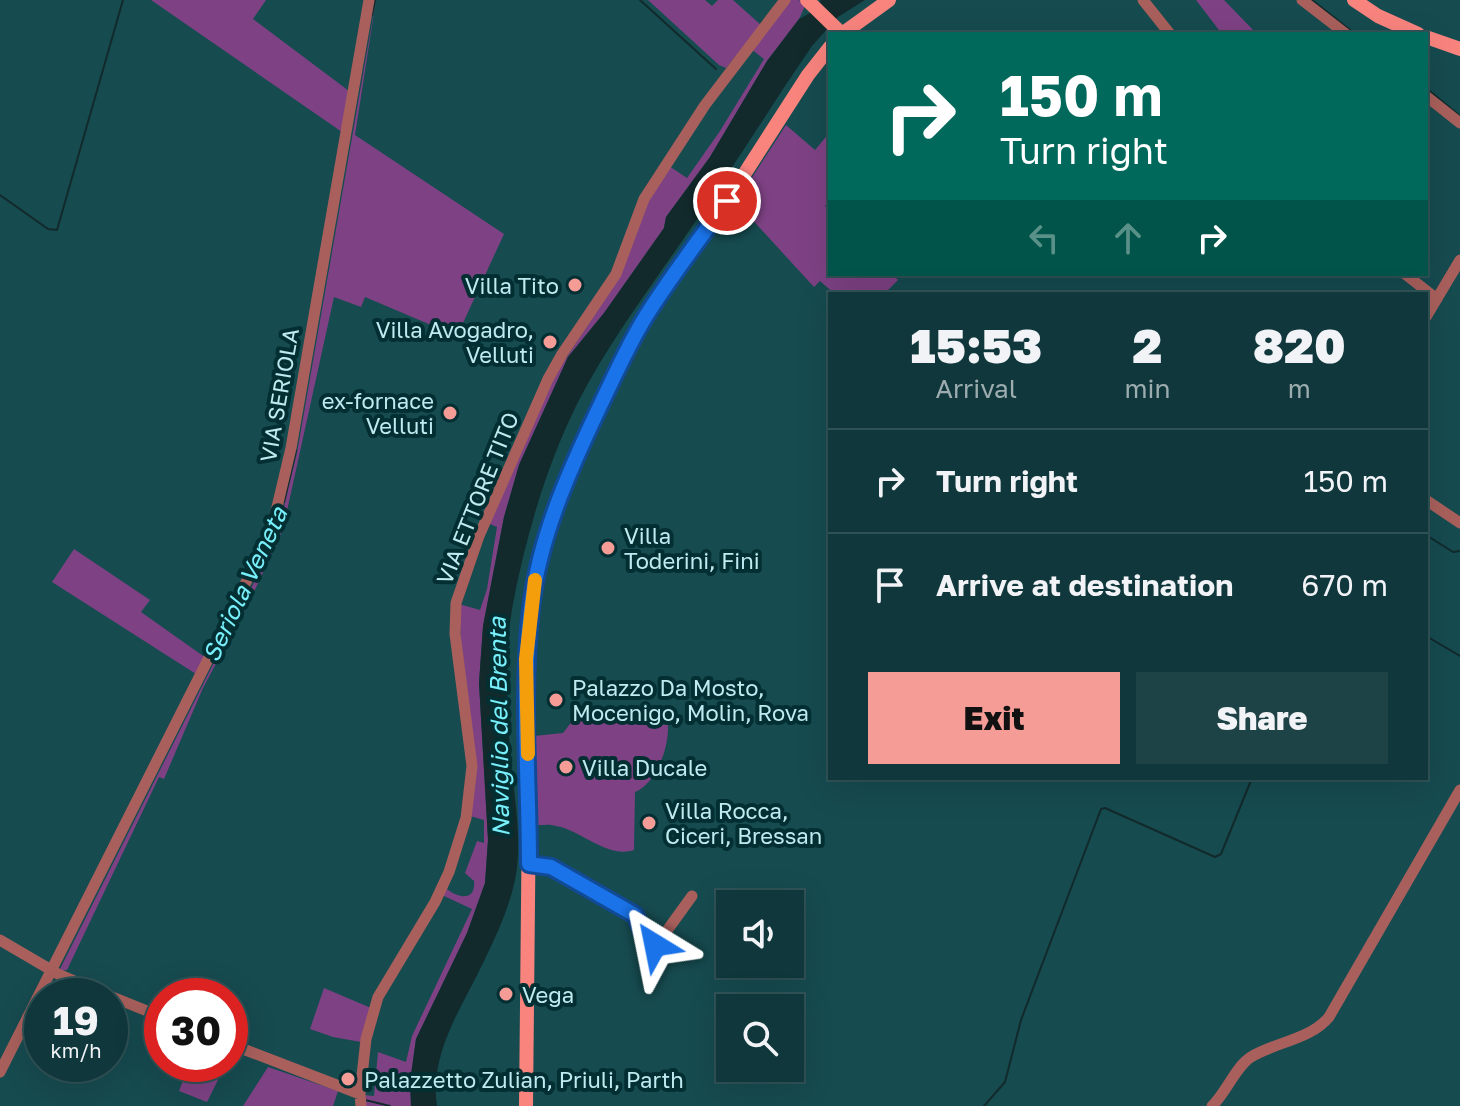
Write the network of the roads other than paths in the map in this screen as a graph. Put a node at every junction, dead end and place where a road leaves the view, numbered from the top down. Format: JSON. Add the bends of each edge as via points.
{"nodes":[{"id":1,"x":369,"y":0,"type":"edge"},
{"id":2,"x":785,"y":0,"type":"edge"},
{"id":3,"x":889,"y":0,"type":"edge"},
{"id":4,"x":1143,"y":0,"type":"edge"},
{"id":5,"x":1302,"y":0,"type":"edge"},
{"id":6,"x":1354,"y":0,"type":"edge"},
{"id":7,"x":810,"y":3,"type":"edge"},
{"id":8,"x":839,"y":31,"type":"edge"},
{"id":9,"x":1168,"y":32,"type":"edge"},
{"id":10,"x":1343,"y":32,"type":"edge"},
{"id":11,"x":1414,"y":32,"type":"edge"},
{"id":12,"x":1428,"y":38,"type":"edge"},
{"id":13,"x":1460,"y":49,"type":"edge"},
{"id":14,"x":828,"y":50,"type":"edge"},
{"id":15,"x":1428,"y":98,"type":"edge"},
{"id":16,"x":1460,"y":123,"type":"edge"},
{"id":17,"x":1460,"y":260,"type":"edge"},
{"id":18,"x":1408,"y":276,"type":"edge"},
{"id":19,"x":1437,"y":299,"type":"junction"},
{"id":20,"x":1428,"y":314,"type":"edge"},
{"id":21,"x":1428,"y":501,"type":"edge"},
{"id":22,"x":1460,"y":523,"type":"edge"},
{"id":23,"x":1460,"y":790,"type":"edge"},
{"id":24,"x":529,"y":864,"type":"junction"},
{"id":25,"x":692,"y":896,"type":"dead end"},
{"id":26,"x":0,"y":940,"type":"edge"},
{"id":27,"x":54,"y":972,"type":"junction"},
{"id":28,"x":68,"y":978,"type":"edge"},
{"id":29,"x":248,"y":1052,"type":"edge"},
{"id":30,"x":0,"y":1072,"type":"edge"},
{"id":31,"x":361,"y":1100,"type":"edge"},
{"id":32,"x":526,"y":1106,"type":"edge"},
{"id":33,"x":1212,"y":1106,"type":"edge"}],
"edges":[{"from":1,"to":27,"type":"street","name":"VIA SERIOLA","via":[[279,505],[248,579]]},
{"from":2,"to":31,"type":"street","name":"VIA ETTORE TITO","via":[[714,92],[644,199],[616,274],[548,379],[479,536],[456,603],[455,634],[472,766],[466,818],[435,902],[378,997],[366,1039]]},
{"from":3,"to":8,"type":"main road"},
{"from":4,"to":9,"type":"street"},
{"from":5,"to":10,"type":"street"},
{"from":6,"to":11,"type":"main road"},
{"from":7,"to":8,"type":"main road"},
{"from":12,"to":13,"type":"main road"},
{"from":14,"to":24,"type":"main road","via":[[648,313],[564,488],[541,556],[530,620]]},
{"from":15,"to":16,"type":"street"},
{"from":17,"to":19,"type":"street"},
{"from":18,"to":19,"type":"street"},
{"from":19,"to":20,"type":"street"},
{"from":21,"to":22,"type":"street"},
{"from":23,"to":33,"type":"street","via":[[1329,1017],[1317,1028],[1250,1057]]},
{"from":24,"to":25,"type":"street","via":[[551,867],[635,915],[647,941],[655,945]]},
{"from":24,"to":32,"type":"main road"},
{"from":26,"to":27,"type":"street"},
{"from":27,"to":28,"type":"street"},
{"from":27,"to":30,"type":"street","name":"VIA SERIOLA"},
{"from":29,"to":31,"type":"street"}]}
